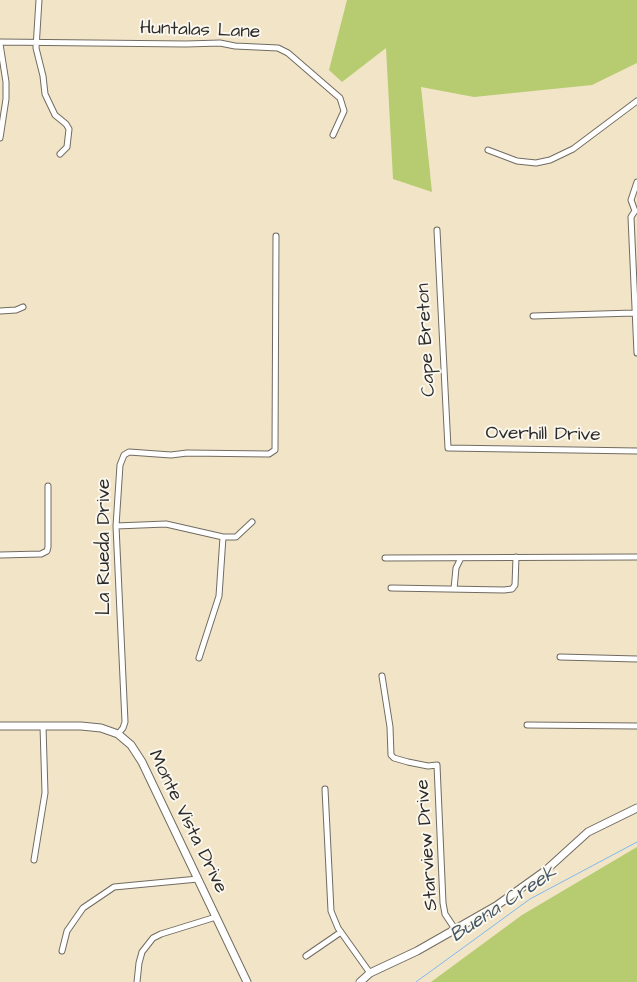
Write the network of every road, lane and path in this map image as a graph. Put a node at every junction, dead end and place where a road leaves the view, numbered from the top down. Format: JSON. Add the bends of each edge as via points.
{"nodes":[{"id":1,"x":39,"y":0,"type":"edge"},
{"id":2,"x":37,"y":42,"type":"junction"},
{"id":3,"x":0,"y":43,"type":"edge"},
{"id":4,"x":637,"y":101,"type":"edge"},
{"id":5,"x":333,"y":135,"type":"dead end"},
{"id":6,"x":0,"y":138,"type":"edge"},
{"id":7,"x":488,"y":150,"type":"dead end"},
{"id":8,"x":60,"y":154,"type":"dead end"},
{"id":9,"x":637,"y":182,"type":"edge"},
{"id":10,"x":437,"y":230,"type":"dead end"},
{"id":11,"x":276,"y":236,"type":"dead end"},
{"id":12,"x":634,"y":256,"type":"edge"},
{"id":13,"x":23,"y":307,"type":"dead end"},
{"id":14,"x":0,"y":311,"type":"edge"},
{"id":15,"x":634,"y":313,"type":"junction"},
{"id":16,"x":533,"y":316,"type":"dead end"},
{"id":17,"x":637,"y":353,"type":"edge"},
{"id":18,"x":448,"y":448,"type":"joint"},
{"id":19,"x":637,"y":452,"type":"edge"},
{"id":20,"x":48,"y":486,"type":"dead end"},
{"id":21,"x":252,"y":522,"type":"dead end"},
{"id":22,"x":116,"y":526,"type":"junction"},
{"id":23,"x":223,"y":537,"type":"junction"},
{"id":24,"x":0,"y":555,"type":"edge"},
{"id":25,"x":516,"y":557,"type":"junction"},
{"id":26,"x":637,"y":557,"type":"edge"},
{"id":27,"x":385,"y":558,"type":"dead end"},
{"id":28,"x":461,"y":558,"type":"junction"},
{"id":29,"x":390,"y":588,"type":"dead end"},
{"id":30,"x":454,"y":589,"type":"junction"},
{"id":31,"x":560,"y":656,"type":"dead end"},
{"id":32,"x":199,"y":658,"type":"dead end"},
{"id":33,"x":637,"y":659,"type":"edge"},
{"id":34,"x":382,"y":676,"type":"dead end"},
{"id":35,"x":527,"y":725,"type":"dead end"},
{"id":36,"x":0,"y":726,"type":"edge"},
{"id":37,"x":43,"y":726,"type":"junction"},
{"id":38,"x":637,"y":726,"type":"edge"},
{"id":39,"x":118,"y":734,"type":"junction"},
{"id":40,"x":325,"y":789,"type":"dead end"},
{"id":41,"x":637,"y":808,"type":"edge"},
{"id":42,"x":34,"y":860,"type":"dead end"},
{"id":43,"x":198,"y":879,"type":"junction"},
{"id":44,"x":216,"y":917,"type":"junction"},
{"id":45,"x":455,"y":929,"type":"junction"},
{"id":46,"x":341,"y":932,"type":"junction"},
{"id":47,"x":62,"y":951,"type":"dead end"},
{"id":48,"x":306,"y":956,"type":"dead end"},
{"id":49,"x":370,"y":973,"type":"junction"},
{"id":50,"x":138,"y":982,"type":"edge"},
{"id":51,"x":246,"y":982,"type":"edge"},
{"id":52,"x":360,"y":982,"type":"edge"}],
"edges":[{"from":1,"to":2,"type":"street"},
{"from":2,"to":3,"type":"street","name":"Huntalas Lane"},
{"from":2,"to":5,"type":"street","name":"Huntalas Lane","via":[[220,43],[278,48],[340,98],[344,111]]},
{"from":2,"to":8,"type":"street","via":[[45,94],[55,115],[69,129],[67,147]]},
{"from":3,"to":6,"type":"street","via":[[6,99]]},
{"from":4,"to":7,"type":"street","via":[[573,149],[550,160],[517,161]]},
{"from":9,"to":12,"type":"street","via":[[631,200],[635,212],[631,217]]},
{"from":10,"to":18,"type":"street","name":"Cape Breton"},
{"from":11,"to":22,"type":"street","name":"La Rueda Drive","via":[[275,450],[269,454],[126,453],[120,465]]},
{"from":12,"to":15,"type":"street"},
{"from":13,"to":14,"type":"street"},
{"from":15,"to":16,"type":"street"},
{"from":15,"to":17,"type":"street"},
{"from":18,"to":19,"type":"street","name":"Overhill Drive"},
{"from":20,"to":24,"type":"street","via":[[47,551]]},
{"from":21,"to":23,"type":"street","via":[[236,537]]},
{"from":22,"to":23,"type":"street","via":[[166,524]]},
{"from":22,"to":39,"type":"street","name":"La Rueda Drive","via":[[125,722]]},
{"from":23,"to":32,"type":"street","via":[[219,596]]},
{"from":25,"to":26,"type":"street"},
{"from":25,"to":28,"type":"street"},
{"from":25,"to":30,"type":"street","via":[[512,589]]},
{"from":27,"to":28,"type":"street"},
{"from":28,"to":30,"type":"street","via":[[456,568]]},
{"from":29,"to":30,"type":"street"},
{"from":31,"to":33,"type":"street"},
{"from":34,"to":45,"type":"street","name":"Starview Drive","via":[[391,755],[408,762],[437,765],[444,914]]},
{"from":35,"to":38,"type":"street"},
{"from":36,"to":37,"type":"main road","name":"Monte Vista Drive"},
{"from":37,"to":39,"type":"main road","name":"Monte Vista Drive","via":[[101,728]]},
{"from":37,"to":42,"type":"street","via":[[45,793]]},
{"from":39,"to":43,"type":"main road","name":"Monte Vista Drive","via":[[131,745],[142,762]]},
{"from":40,"to":46,"type":"street","via":[[330,903],[333,918]]},
{"from":41,"to":45,"type":"main road","via":[[588,832],[545,871],[496,906]]},
{"from":43,"to":44,"type":"main road","name":"Monte Vista Drive"},
{"from":43,"to":47,"type":"street","via":[[114,887],[83,908],[67,931]]},
{"from":44,"to":50,"type":"street","via":[[153,938],[142,952]]},
{"from":44,"to":51,"type":"main road","name":"Monte Vista Drive"},
{"from":45,"to":49,"type":"main road","via":[[418,951]]},
{"from":46,"to":48,"type":"street"},
{"from":46,"to":49,"type":"street"},
{"from":49,"to":52,"type":"main road"}]}
